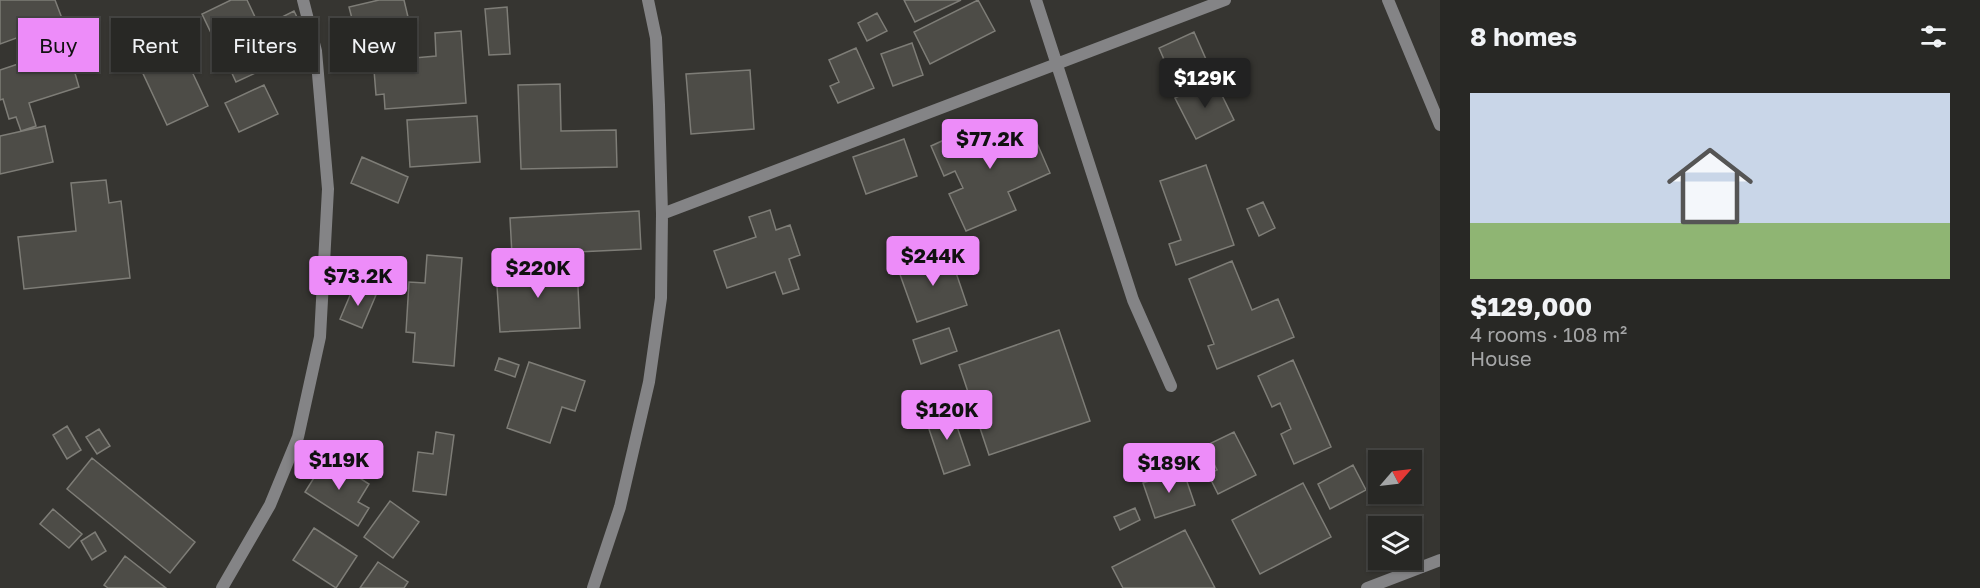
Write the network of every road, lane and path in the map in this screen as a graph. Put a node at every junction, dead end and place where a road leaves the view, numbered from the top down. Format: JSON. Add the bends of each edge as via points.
{"nodes":[{"id":1,"x":303,"y":0,"type":"edge"},
{"id":2,"x":648,"y":0,"type":"edge"},
{"id":3,"x":1036,"y":0,"type":"edge"},
{"id":4,"x":1225,"y":0,"type":"edge"},
{"id":5,"x":1388,"y":0,"type":"edge"},
{"id":6,"x":1056,"y":64,"type":"junction"},
{"id":7,"x":1440,"y":125,"type":"edge"},
{"id":8,"x":662,"y":214,"type":"junction"},
{"id":9,"x":1171,"y":386,"type":"dead end"},
{"id":10,"x":1440,"y":560,"type":"edge"},
{"id":11,"x":222,"y":588,"type":"edge"},
{"id":12,"x":593,"y":588,"type":"edge"},
{"id":13,"x":1367,"y":588,"type":"edge"}],
"edges":[{"from":1,"to":11,"type":"street","via":[[316,51],[328,189],[320,338],[298,437],[270,505]]},
{"from":2,"to":8,"type":"street","via":[[656,38]]},
{"from":3,"to":6,"type":"street"},
{"from":4,"to":6,"type":"street"},
{"from":5,"to":7,"type":"street"},
{"from":6,"to":8,"type":"street"},
{"from":6,"to":9,"type":"street","via":[[1133,300]]},
{"from":8,"to":12,"type":"street","via":[[661,298],[649,382],[620,507]]},
{"from":10,"to":13,"type":"street"}]}
